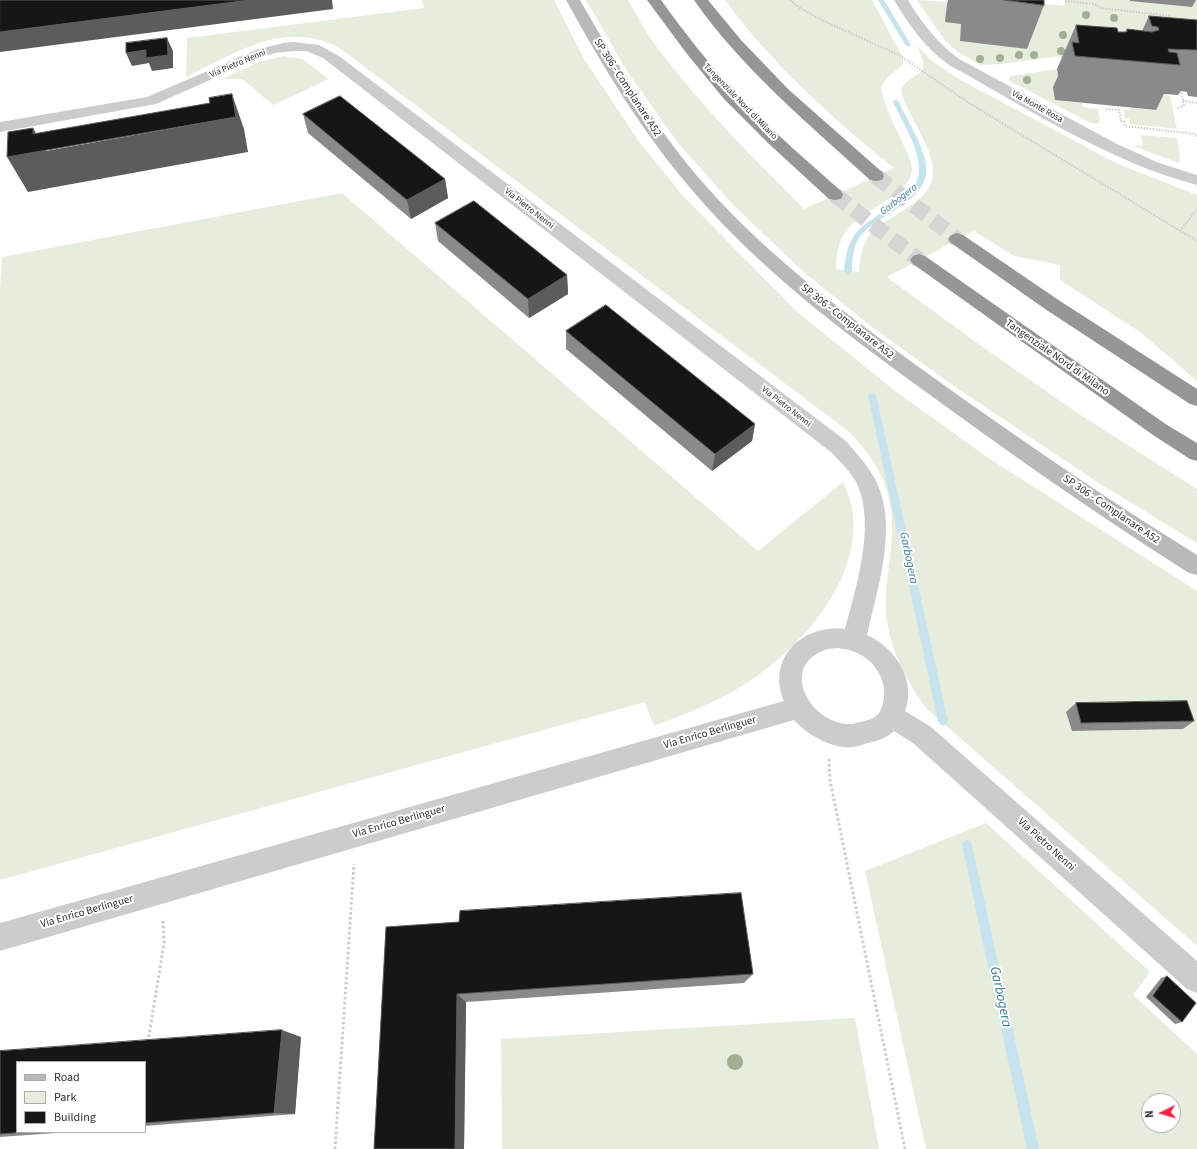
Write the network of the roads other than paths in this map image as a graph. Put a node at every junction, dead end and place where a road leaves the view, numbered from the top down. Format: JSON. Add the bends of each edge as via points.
{"nodes":[{"id":1,"x":573,"y":0,"type":"edge"},
{"id":2,"x":654,"y":0,"type":"edge"},
{"id":3,"x":701,"y":0,"type":"edge"},
{"id":4,"x":901,"y":0,"type":"edge"},
{"id":5,"x":0,"y":127,"type":"edge"},
{"id":6,"x":876,"y":176,"type":"tunnel mouth"},
{"id":7,"x":1197,"y":180,"type":"edge"},
{"id":8,"x":835,"y":195,"type":"tunnel mouth"},
{"id":9,"x":958,"y":239,"type":"tunnel mouth"},
{"id":10,"x":919,"y":260,"type":"tunnel mouth"},
{"id":11,"x":1197,"y":399,"type":"edge"},
{"id":12,"x":1197,"y":453,"type":"edge"},
{"id":13,"x":1197,"y":566,"type":"edge"},
{"id":14,"x":854,"y":640,"type":"junction"},
{"id":15,"x":798,"y":708,"type":"junction"},
{"id":16,"x":891,"y":716,"type":"junction"},
{"id":17,"x":0,"y":937,"type":"edge"},
{"id":18,"x":1197,"y":979,"type":"edge"}],
"edges":[{"from":1,"to":13,"type":"main road","name":"SP 306 - Complanare A52","via":[[624,86],[691,179],[734,226],[786,275],[880,350],[1132,526]]},
{"from":2,"to":8,"type":"highway","name":"Tangenziale Nord di Milano","via":[[717,81]]},
{"from":3,"to":6,"type":"highway","via":[[736,43],[784,93]]},
{"from":4,"to":7,"type":"street","name":"Via Monte Rosa","via":[[927,39],[954,62],[1111,148],[1166,172]]},
{"from":5,"to":14,"type":"street","name":"Via Pietro Nenni","via":[[151,101],[254,56],[282,47],[307,46],[320,50],[839,447],[858,469],[867,485],[874,519],[873,551]]},
{"from":9,"to":11,"type":"highway"},
{"from":10,"to":12,"type":"highway","name":"Tangenziale Nord di Milano","via":[[1160,430]]},
{"from":14,"to":15,"type":"street","via":[[820,640],[805,648],[795,660],[790,675],[790,691]]},
{"from":14,"to":16,"type":"street","via":[[883,658],[892,672],[897,687],[897,702]]},
{"from":15,"to":16,"type":"street","via":[[816,726],[846,737],[864,735],[880,728]]},
{"from":15,"to":17,"type":"street","name":"Via Enrico Berlinguer"},
{"from":16,"to":18,"type":"street","name":"Via Pietro Nenni","via":[[922,735]]}]}
